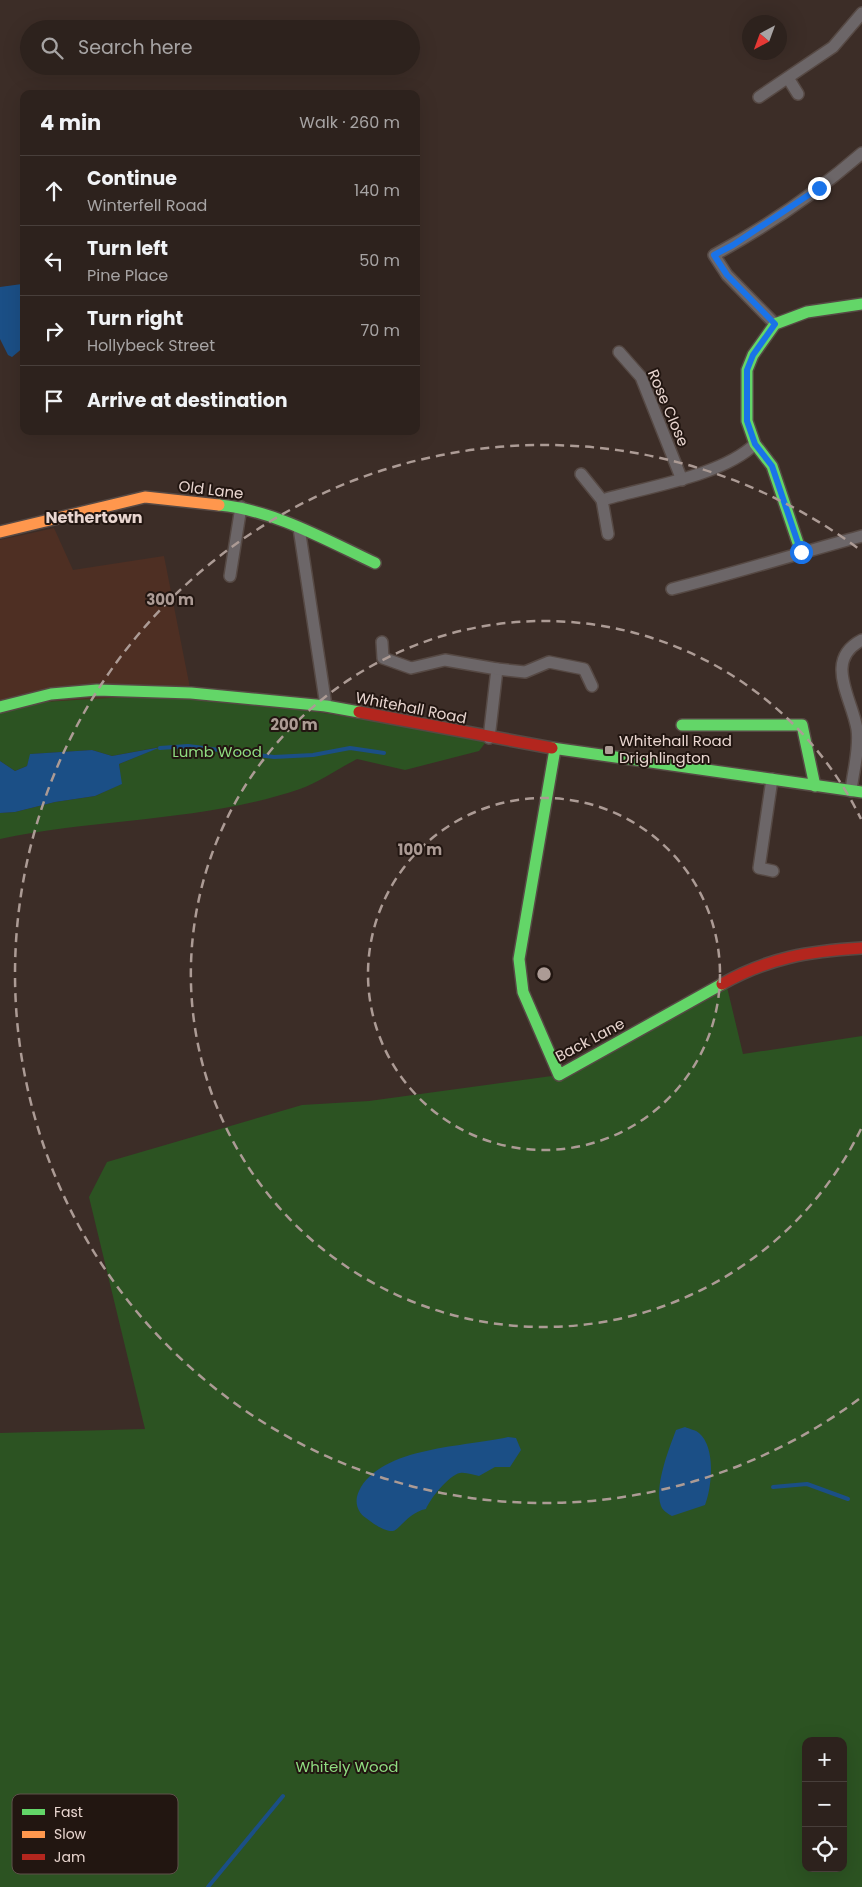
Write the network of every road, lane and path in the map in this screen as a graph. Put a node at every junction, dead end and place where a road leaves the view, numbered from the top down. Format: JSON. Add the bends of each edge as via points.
{"nodes":[{"id":1,"x":862,"y":13,"type":"edge"},
{"id":2,"x":788,"y":78,"type":"junction"},
{"id":3,"x":798,"y":94,"type":"dead end"},
{"id":4,"x":758,"y":97,"type":"dead end"},
{"id":5,"x":862,"y":154,"type":"edge"},
{"id":6,"x":862,"y":304,"type":"edge"},
{"id":7,"x":775,"y":324,"type":"junction"},
{"id":8,"x":619,"y":352,"type":"dead end"},
{"id":9,"x":755,"y":444,"type":"junction"},
{"id":10,"x":581,"y":474,"type":"dead end"},
{"id":11,"x":682,"y":480,"type":"junction"},
{"id":12,"x":602,"y":500,"type":"junction"},
{"id":13,"x":241,"y":507,"type":"junction"},
{"id":14,"x":299,"y":528,"type":"junction"},
{"id":15,"x":0,"y":532,"type":"edge"},
{"id":16,"x":608,"y":534,"type":"dead end"},
{"id":17,"x":862,"y":536,"type":"edge"},
{"id":18,"x":801,"y":552,"type":"junction"},
{"id":19,"x":375,"y":563,"type":"dead end"},
{"id":20,"x":230,"y":576,"type":"dead end"},
{"id":21,"x":672,"y":589,"type":"dead end"},
{"id":22,"x":862,"y":640,"type":"edge"},
{"id":23,"x":382,"y":642,"type":"dead end"},
{"id":24,"x":497,"y":669,"type":"junction"},
{"id":25,"x":592,"y":686,"type":"dead end"},
{"id":26,"x":326,"y":706,"type":"junction"},
{"id":27,"x":0,"y":708,"type":"edge"},
{"id":28,"x":682,"y":725,"type":"dead end"},
{"id":29,"x":489,"y":738,"type":"junction"},
{"id":30,"x":555,"y":749,"type":"junction"},
{"id":31,"x":772,"y":779,"type":"junction"},
{"id":32,"x":815,"y":786,"type":"junction"},
{"id":33,"x":856,"y":791,"type":"edge"},
{"id":34,"x":773,"y":871,"type":"dead end"},
{"id":35,"x":862,"y":948,"type":"edge"}],
"edges":[{"from":1,"to":2,"type":"street","via":[[833,47]]},
{"from":2,"to":3,"type":"street"},
{"from":2,"to":4,"type":"street"},
{"from":5,"to":7,"type":"street","via":[[819,188],[714,255],[727,275]]},
{"from":6,"to":7,"type":"street","via":[[807,312]]},
{"from":7,"to":9,"type":"street","via":[[753,355],[747,370],[747,421]]},
{"from":8,"to":11,"type":"street","name":"Rose Close","via":[[641,377]]},
{"from":9,"to":11,"type":"street","via":[[744,454]]},
{"from":9,"to":18,"type":"street","via":[[772,466]]},
{"from":10,"to":12,"type":"street"},
{"from":11,"to":12,"type":"street"},
{"from":12,"to":16,"type":"street"},
{"from":13,"to":14,"type":"street","name":"Old Lane"},
{"from":13,"to":15,"type":"street","name":"Old Lane","via":[[146,497]]},
{"from":13,"to":20,"type":"street"},
{"from":14,"to":19,"type":"street","name":"Old Lane"},
{"from":14,"to":26,"type":"street"},
{"from":17,"to":18,"type":"street"},
{"from":18,"to":21,"type":"street","via":[[735,574]]},
{"from":22,"to":33,"type":"street","via":[[848,650],[841,666],[857,730]]},
{"from":23,"to":24,"type":"street","via":[[383,658],[411,668],[445,660]]},
{"from":24,"to":25,"type":"street","via":[[525,672],[549,662],[584,669]]},
{"from":24,"to":29,"type":"street"},
{"from":26,"to":27,"type":"street","name":"Whitehall Road","via":[[191,693],[97,690],[51,694]]},
{"from":26,"to":29,"type":"street","name":"Whitehall Road"},
{"from":28,"to":32,"type":"street","via":[[802,725]]},
{"from":29,"to":30,"type":"street","name":"Whitehall Road"},
{"from":30,"to":31,"type":"street","name":"Whitehall Road"},
{"from":30,"to":35,"type":"street","name":"Back Lane","via":[[519,959],[524,992],[559,1075],[750,968],[813,951]]},
{"from":31,"to":32,"type":"street","name":"Whitehall Road"},
{"from":31,"to":34,"type":"street","via":[[754,867]]},
{"from":32,"to":33,"type":"street","name":"Whitehall Road"}]}
